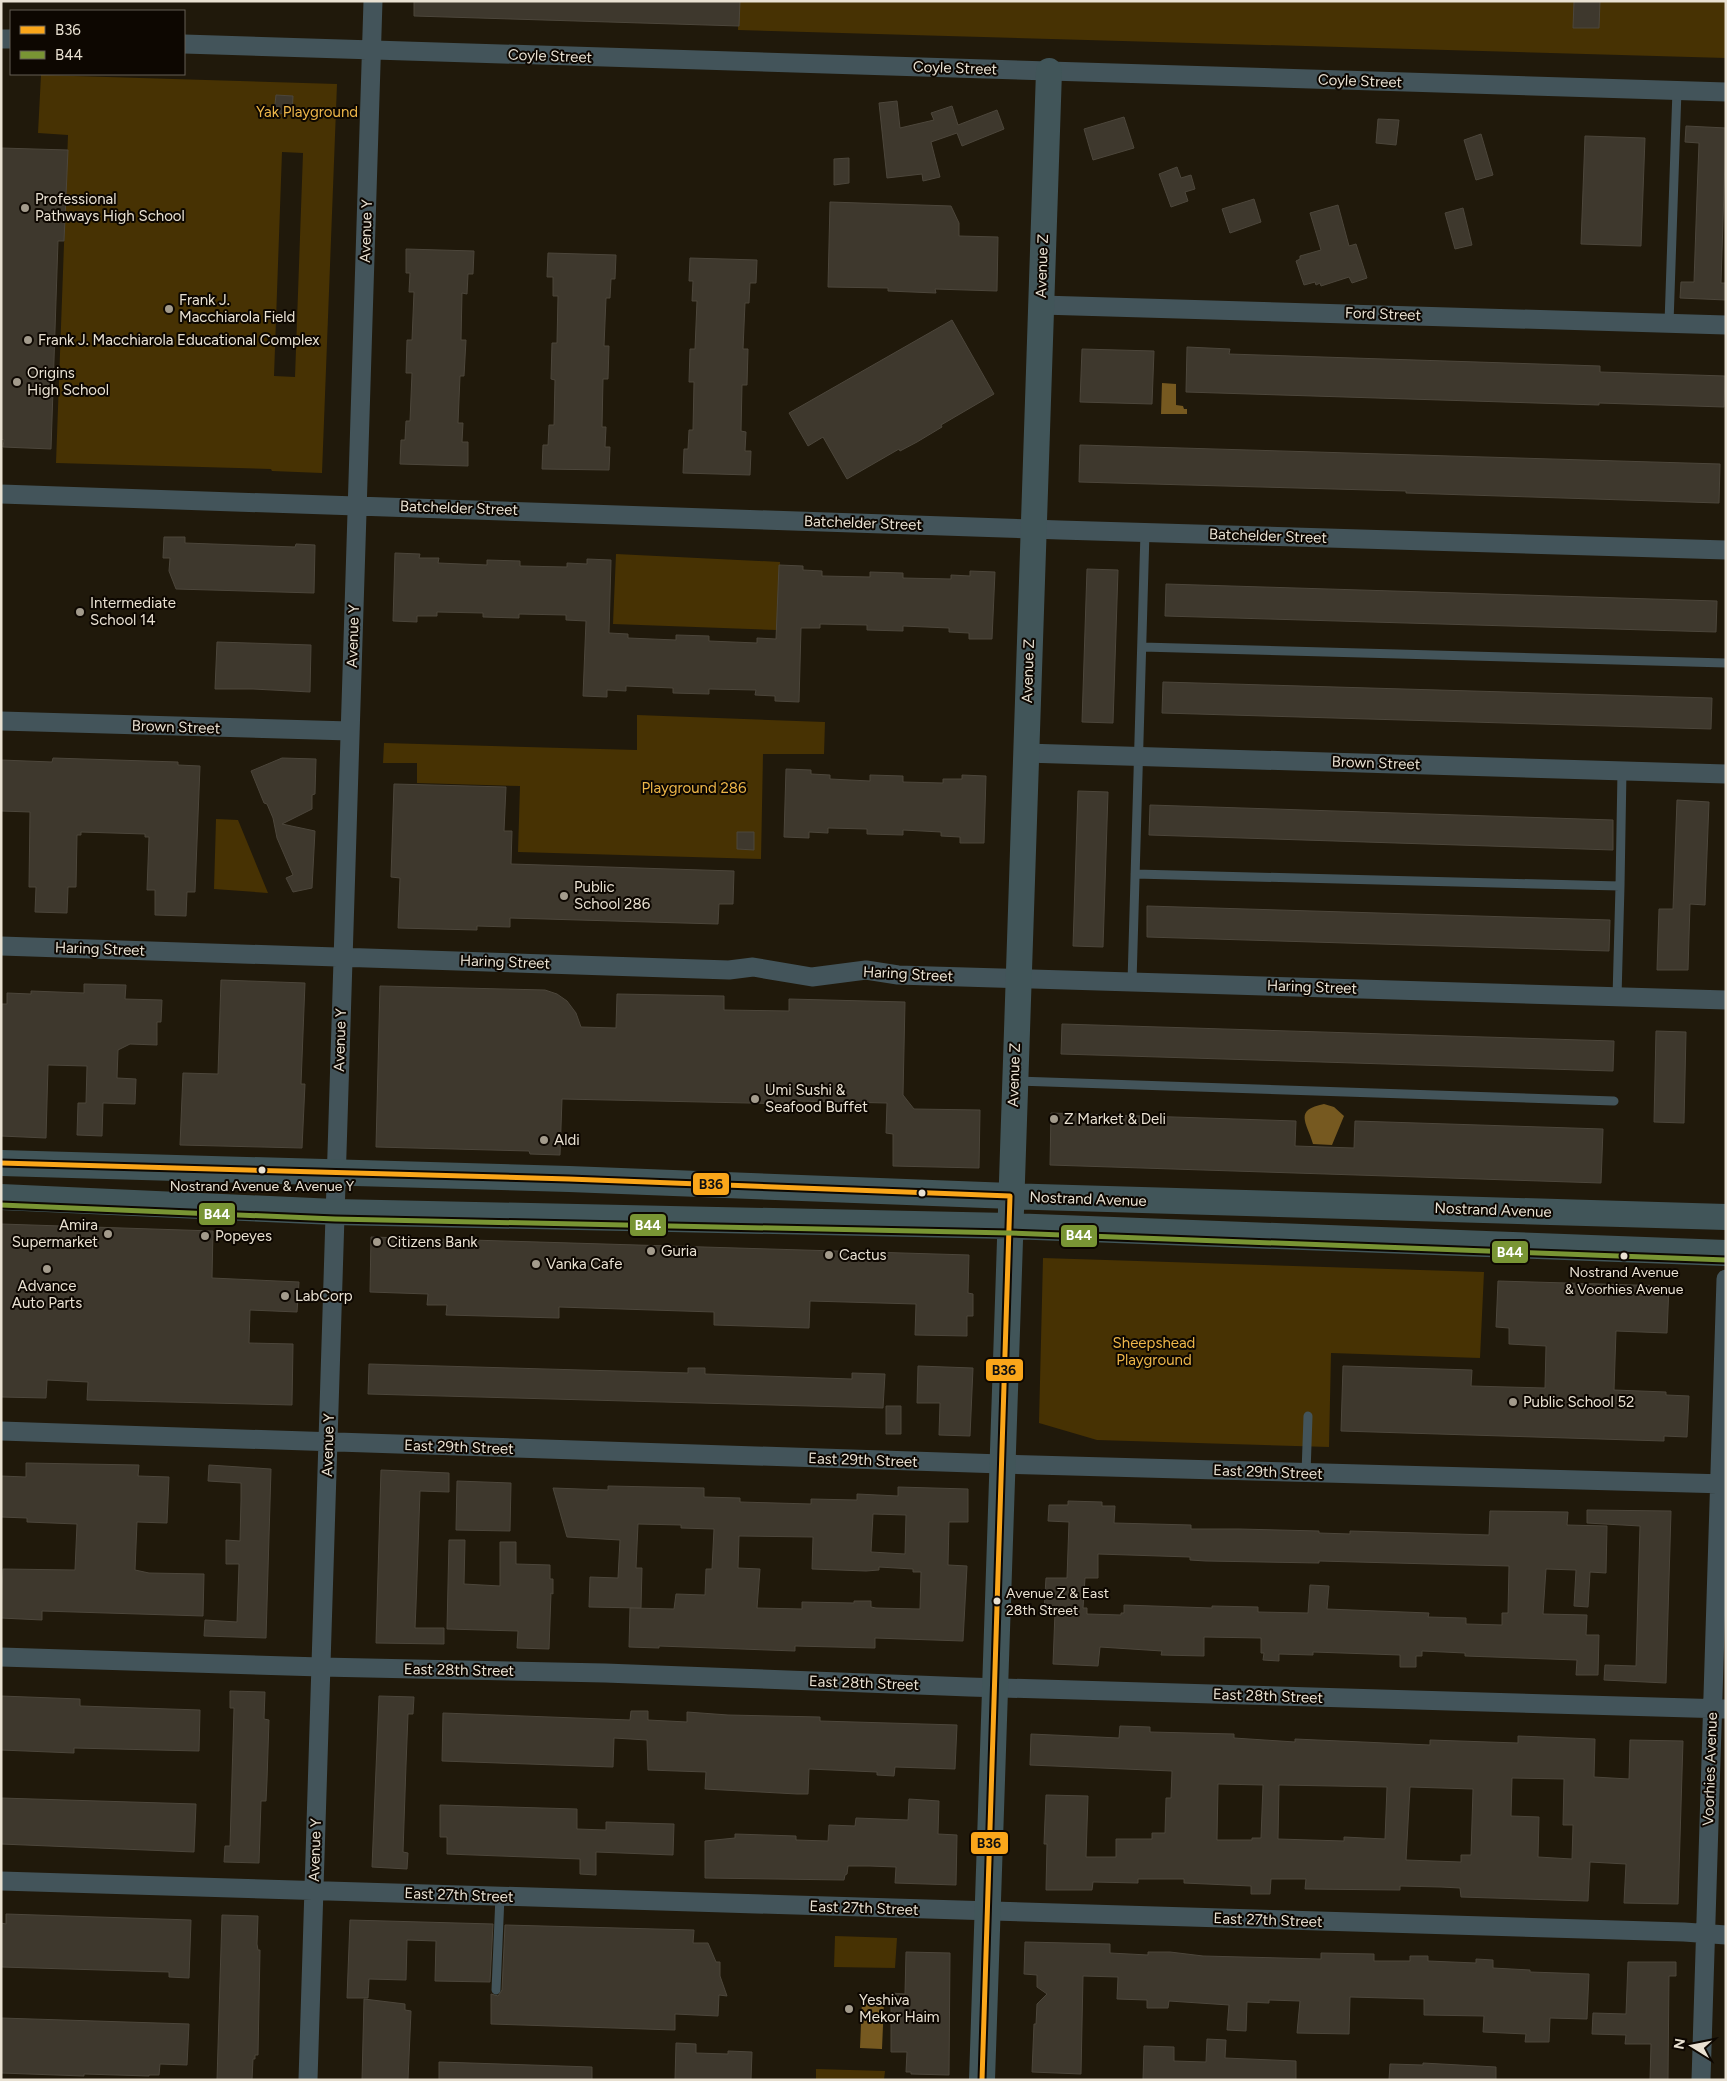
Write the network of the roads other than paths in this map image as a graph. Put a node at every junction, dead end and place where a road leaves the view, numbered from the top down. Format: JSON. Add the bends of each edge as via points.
{"nodes":[{"id":1,"x":373,"y":1,"type":"edge"},
{"id":2,"x":185,"y":44,"type":"edge"},
{"id":3,"x":372,"y":50,"type":"junction"},
{"id":4,"x":1049,"y":71,"type":"junction"},
{"id":5,"x":1678,"y":90,"type":"junction"},
{"id":6,"x":1726,"y":92,"type":"edge"},
{"id":7,"x":1041,"y":305,"type":"junction"},
{"id":8,"x":1669,"y":323,"type":"junction"},
{"id":9,"x":1726,"y":325,"type":"edge"},
{"id":10,"x":1,"y":494,"type":"edge"},
{"id":11,"x":357,"y":505,"type":"junction"},
{"id":12,"x":1033,"y":529,"type":"junction"},
{"id":13,"x":1145,"y":532,"type":"junction"},
{"id":14,"x":1726,"y":550,"type":"edge"},
{"id":15,"x":1142,"y":646,"type":"junction"},
{"id":16,"x":1726,"y":663,"type":"edge"},
{"id":17,"x":1,"y":721,"type":"edge"},
{"id":18,"x":350,"y":731,"type":"junction"},
{"id":19,"x":1026,"y":753,"type":"junction"},
{"id":20,"x":1138,"y":756,"type":"junction"},
{"id":21,"x":1622,"y":771,"type":"junction"},
{"id":22,"x":1726,"y":774,"type":"edge"},
{"id":23,"x":1135,"y":874,"type":"junction"},
{"id":24,"x":1620,"y":886,"type":"junction"},
{"id":25,"x":1,"y":946,"type":"edge"},
{"id":26,"x":343,"y":957,"type":"junction"},
{"id":27,"x":1018,"y":979,"type":"junction"},
{"id":28,"x":1132,"y":982,"type":"junction"},
{"id":29,"x":1618,"y":997,"type":"junction"},
{"id":30,"x":1726,"y":1000,"type":"edge"},
{"id":31,"x":1014,"y":1081,"type":"junction"},
{"id":32,"x":1614,"y":1101,"type":"dead end"},
{"id":33,"x":1,"y":1164,"type":"edge"},
{"id":34,"x":336,"y":1174,"type":"junction"},
{"id":35,"x":1010,"y":1196,"type":"junction"},
{"id":36,"x":1,"y":1197,"type":"edge"},
{"id":37,"x":335,"y":1212,"type":"junction"},
{"id":38,"x":1726,"y":1216,"type":"edge"},
{"id":39,"x":1009,"y":1226,"type":"junction"},
{"id":40,"x":1726,"y":1253,"type":"edge"},
{"id":41,"x":1726,"y":1279,"type":"edge"},
{"id":42,"x":1308,"y":1416,"type":"dead end"},
{"id":43,"x":1,"y":1431,"type":"edge"},
{"id":44,"x":328,"y":1443,"type":"junction"},
{"id":45,"x":1002,"y":1464,"type":"junction"},
{"id":46,"x":1306,"y":1473,"type":"junction"},
{"id":47,"x":1723,"y":1484,"type":"edge"},
{"id":48,"x":1,"y":1657,"type":"edge"},
{"id":49,"x":321,"y":1667,"type":"junction"},
{"id":50,"x":995,"y":1687,"type":"junction"},
{"id":51,"x":1719,"y":1709,"type":"edge"},
{"id":52,"x":1,"y":1881,"type":"edge"},
{"id":53,"x":314,"y":1890,"type":"junction"},
{"id":54,"x":500,"y":1896,"type":"junction"},
{"id":55,"x":988,"y":1911,"type":"junction"},
{"id":56,"x":1705,"y":1934,"type":"junction"},
{"id":57,"x":1726,"y":1935,"type":"edge"},
{"id":58,"x":496,"y":1990,"type":"dead end"},
{"id":59,"x":308,"y":2080,"type":"edge"},
{"id":60,"x":982,"y":2080,"type":"edge"},
{"id":61,"x":1701,"y":2080,"type":"edge"}],
"edges":[{"from":1,"to":3,"type":"street","name":"Avenue Y"},
{"from":2,"to":3,"type":"street","name":"Coyle Street"},
{"from":3,"to":4,"type":"street","name":"Coyle Street"},
{"from":3,"to":11,"type":"street","name":"Avenue Y"},
{"from":4,"to":5,"type":"street","name":"Coyle Street"},
{"from":4,"to":7,"type":"main road","name":"Avenue Z"},
{"from":5,"to":6,"type":"street","name":"Coyle Street"},
{"from":5,"to":8,"type":"lane"},
{"from":7,"to":8,"type":"street","name":"Ford Street"},
{"from":7,"to":12,"type":"main road","name":"Avenue Z"},
{"from":8,"to":9,"type":"street","name":"Ford Street"},
{"from":10,"to":11,"type":"street","name":"Batchelder Street"},
{"from":11,"to":12,"type":"street","name":"Batchelder Street"},
{"from":11,"to":18,"type":"street","name":"Avenue Y"},
{"from":12,"to":13,"type":"street","name":"Batchelder Street"},
{"from":12,"to":19,"type":"main road","name":"Avenue Z"},
{"from":13,"to":14,"type":"street","name":"Batchelder Street"},
{"from":13,"to":15,"type":"lane"},
{"from":15,"to":16,"type":"lane"},
{"from":15,"to":20,"type":"lane"},
{"from":17,"to":18,"type":"street","name":"Brown Street"},
{"from":18,"to":26,"type":"street","name":"Avenue Y"},
{"from":19,"to":20,"type":"street","name":"Brown Street"},
{"from":19,"to":27,"type":"main road","name":"Avenue Z"},
{"from":20,"to":21,"type":"street","name":"Brown Street"},
{"from":20,"to":23,"type":"lane"},
{"from":21,"to":22,"type":"street","name":"Brown Street"},
{"from":21,"to":24,"type":"lane"},
{"from":23,"to":24,"type":"lane"},
{"from":23,"to":28,"type":"lane"},
{"from":24,"to":29,"type":"lane"},
{"from":25,"to":26,"type":"street","name":"Haring Street"},
{"from":26,"to":27,"type":"street","name":"Haring Street","via":[[729,970],[753,967],[812,977],[866,970],[898,975]]},
{"from":26,"to":34,"type":"street","name":"Avenue Y"},
{"from":27,"to":28,"type":"street","name":"Haring Street"},
{"from":27,"to":31,"type":"main road","name":"Avenue Z"},
{"from":28,"to":29,"type":"street","name":"Haring Street"},
{"from":29,"to":30,"type":"street","name":"Haring Street"},
{"from":31,"to":32,"type":"lane"},
{"from":31,"to":35,"type":"main road","name":"Avenue Z"},
{"from":33,"to":34,"type":"main road","name":"Nostrand Avenue"},
{"from":34,"to":35,"type":"main road","name":"Nostrand Avenue","via":[[568,1179]]},
{"from":34,"to":37,"type":"street","name":"Avenue Y"},
{"from":35,"to":38,"type":"main road","name":"Nostrand Avenue"},
{"from":35,"to":39,"type":"main road","name":"Avenue Z"},
{"from":36,"to":37,"type":"main road","name":"Nostrand Avenue"},
{"from":37,"to":39,"type":"main road","name":"Nostrand Avenue"},
{"from":37,"to":44,"type":"street","name":"Avenue Y"},
{"from":39,"to":40,"type":"main road","name":"Nostrand Avenue"},
{"from":39,"to":45,"type":"main road","name":"Avenue Z"},
{"from":41,"to":47,"type":"street","name":"Voorhies Avenue"},
{"from":42,"to":46,"type":"lane"},
{"from":43,"to":44,"type":"street","name":"East 29th Street"},
{"from":44,"to":45,"type":"street","name":"East 29th Street"},
{"from":44,"to":49,"type":"street","name":"Avenue Y"},
{"from":45,"to":46,"type":"street","name":"East 29th Street"},
{"from":45,"to":50,"type":"main road","name":"Avenue Z"},
{"from":46,"to":47,"type":"street","name":"East 29th Street"},
{"from":47,"to":51,"type":"street","name":"Voorhies Avenue"},
{"from":48,"to":49,"type":"street","name":"East 28th Street"},
{"from":49,"to":50,"type":"street","name":"East 28th Street"},
{"from":49,"to":53,"type":"street","name":"Avenue Y"},
{"from":50,"to":51,"type":"street","name":"East 28th Street"},
{"from":50,"to":55,"type":"main road","name":"Avenue Z"},
{"from":51,"to":56,"type":"street","name":"Voorhies Avenue"},
{"from":52,"to":53,"type":"street","name":"East 27th Street"},
{"from":53,"to":54,"type":"street","name":"East 27th Street"},
{"from":53,"to":59,"type":"street","name":"Avenue Y"},
{"from":54,"to":55,"type":"street","name":"East 27th Street"},
{"from":54,"to":58,"type":"lane"},
{"from":55,"to":56,"type":"street","name":"East 27th Street"},
{"from":55,"to":60,"type":"main road","name":"Avenue Z"},
{"from":56,"to":57,"type":"street","name":"East 27th Street"},
{"from":56,"to":61,"type":"street","name":"Voorhies Avenue"}]}
